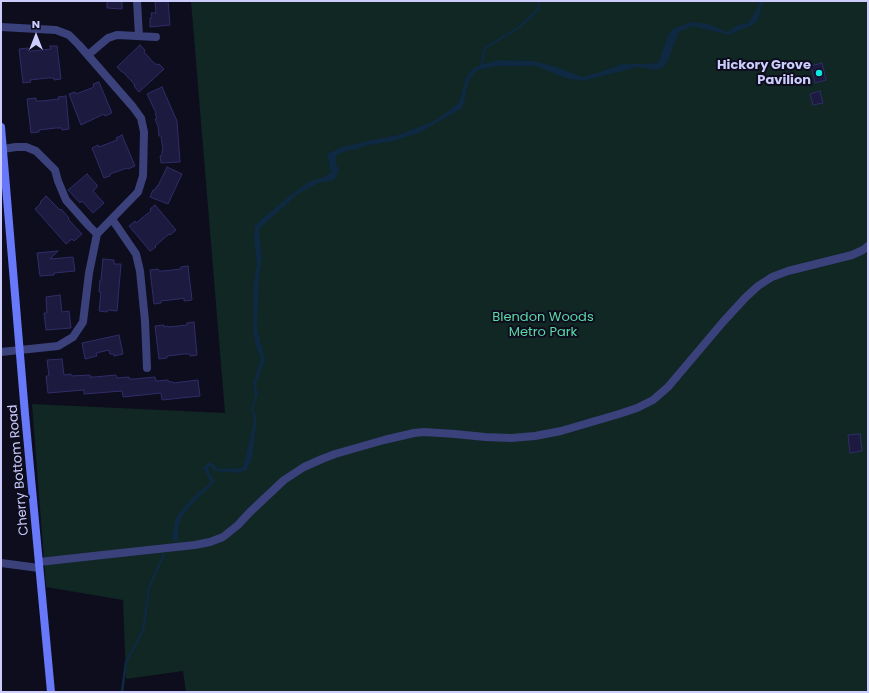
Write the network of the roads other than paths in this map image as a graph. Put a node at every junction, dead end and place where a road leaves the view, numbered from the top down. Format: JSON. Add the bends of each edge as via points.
{"nodes":[{"id":1,"x":137,"y":1,"type":"edge"},
{"id":2,"x":1,"y":28,"type":"edge"},
{"id":3,"x":139,"y":36,"type":"junction"},
{"id":4,"x":156,"y":37,"type":"dead end"},
{"id":5,"x":88,"y":55,"type":"junction"},
{"id":6,"x":1,"y":127,"type":"edge"},
{"id":7,"x":3,"y":149,"type":"junction"},
{"id":8,"x":3,"y":172,"type":"edge"},
{"id":9,"x":112,"y":218,"type":"junction"},
{"id":10,"x":97,"y":234,"type":"junction"},
{"id":11,"x":868,"y":246,"type":"edge"},
{"id":12,"x":20,"y":350,"type":"junction"},
{"id":13,"x":1,"y":352,"type":"edge"},
{"id":14,"x":147,"y":368,"type":"dead end"},
{"id":15,"x":1,"y":563,"type":"edge"},
{"id":16,"x":39,"y":565,"type":"junction"},
{"id":17,"x":51,"y":692,"type":"edge"}],
"edges":[{"from":1,"to":3,"type":"street"},
{"from":2,"to":5,"type":"street","via":[[56,30],[69,35]]},
{"from":3,"to":4,"type":"street"},
{"from":3,"to":5,"type":"street","via":[[117,35],[108,38]]},
{"from":5,"to":9,"type":"street","via":[[133,107],[141,118],[144,132],[143,176],[138,192]]},
{"from":6,"to":7,"type":"main road","name":"Cherry Bottom Road"},
{"from":7,"to":8,"type":"main road","name":"Cherry Bottom Road"},
{"from":7,"to":10,"type":"street","via":[[26,147],[36,151],[55,170],[66,200]]},
{"from":8,"to":12,"type":"main road","name":"Cherry Bottom Road"},
{"from":9,"to":10,"type":"street"},
{"from":9,"to":14,"type":"street","via":[[136,254],[140,271]]},
{"from":10,"to":12,"type":"street","via":[[83,322],[73,337],[58,346]]},
{"from":11,"to":16,"type":"street","via":[[852,255],[788,270],[758,286],[668,387],[653,400],[637,408],[561,431],[535,436],[511,438],[424,432],[384,440],[335,454],[304,467],[284,480],[223,536],[210,542]]},
{"from":12,"to":13,"type":"street"},
{"from":12,"to":16,"type":"main road","name":"Cherry Bottom Road"},
{"from":15,"to":16,"type":"street"},
{"from":16,"to":17,"type":"main road","name":"Cherry Bottom Road"}]}
